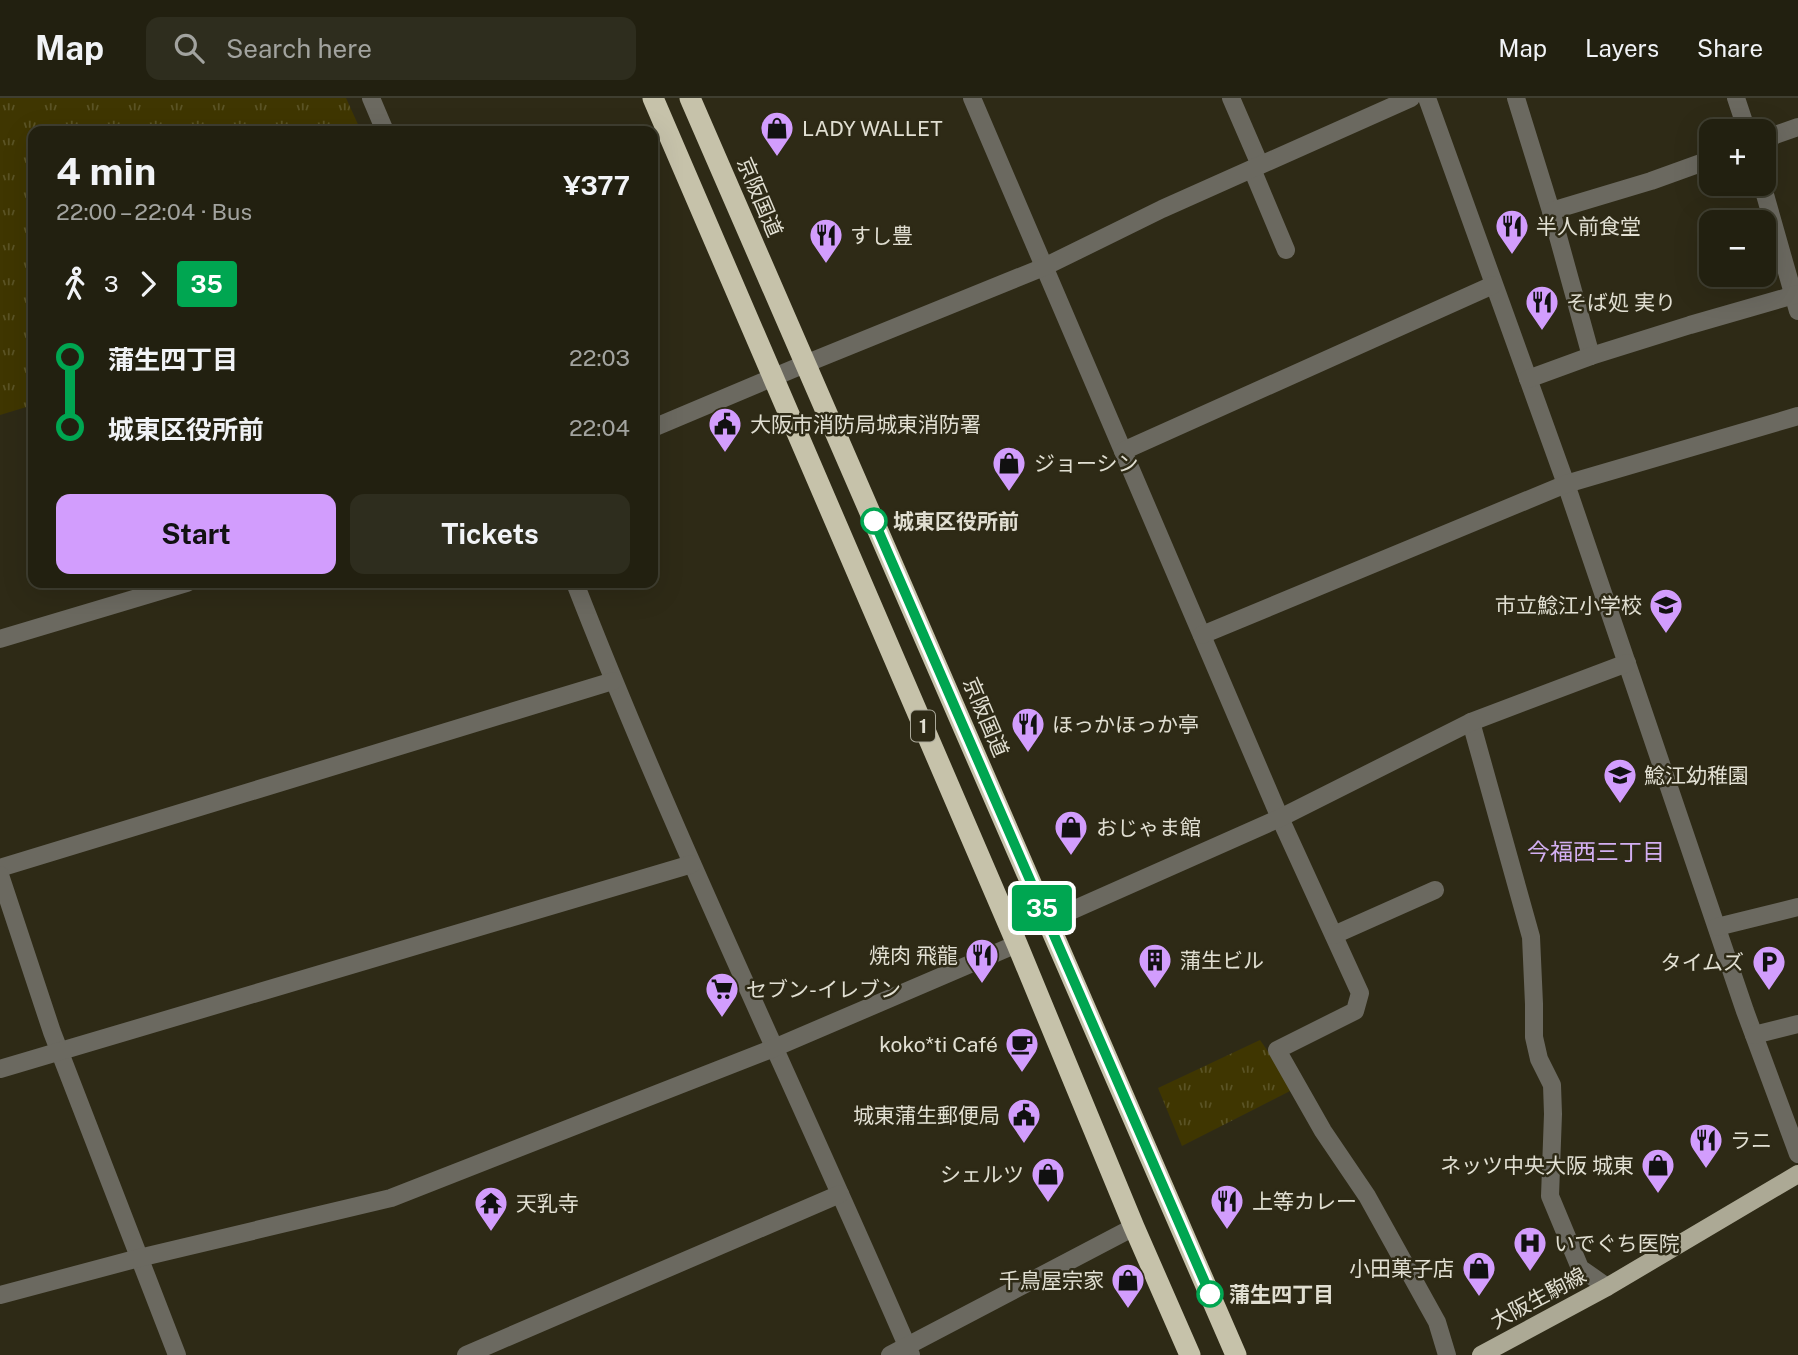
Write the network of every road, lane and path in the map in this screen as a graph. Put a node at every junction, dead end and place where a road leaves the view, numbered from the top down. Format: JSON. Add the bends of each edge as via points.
{"nodes":[{"id":1,"x":653,"y":98,"type":"edge"},
{"id":2,"x":690,"y":98,"type":"edge"},
{"id":3,"x":972,"y":98,"type":"edge"},
{"id":4,"x":1231,"y":98,"type":"edge"},
{"id":5,"x":1411,"y":98,"type":"edge"},
{"id":6,"x":1427,"y":98,"type":"edge"},
{"id":7,"x":1516,"y":98,"type":"edge"},
{"id":8,"x":1736,"y":98,"type":"edge"},
{"id":9,"x":376,"y":100,"type":"edge"},
{"id":10,"x":1743,"y":119,"type":"edge"},
{"id":11,"x":384,"y":126,"type":"edge"},
{"id":12,"x":1798,"y":127,"type":"edge"},
{"id":13,"x":1776,"y":135,"type":"edge"},
{"id":14,"x":1699,"y":164,"type":"edge"},
{"id":15,"x":1256,"y":167,"type":"junction"},
{"id":16,"x":1766,"y":196,"type":"edge"},
{"id":17,"x":1550,"y":211,"type":"junction"},
{"id":18,"x":1286,"y":250,"type":"dead end"},
{"id":19,"x":1044,"y":267,"type":"junction"},
{"id":20,"x":1493,"y":285,"type":"junction"},
{"id":21,"x":1796,"y":300,"type":"edge"},
{"id":22,"x":1591,"y":356,"type":"junction"},
{"id":23,"x":805,"y":364,"type":"junction"},
{"id":24,"x":774,"y":377,"type":"junction"},
{"id":25,"x":1528,"y":379,"type":"junction"},
{"id":26,"x":1798,"y":415,"type":"edge"},
{"id":27,"x":658,"y":426,"type":"edge"},
{"id":28,"x":1123,"y":451,"type":"junction"},
{"id":29,"x":1566,"y":484,"type":"junction"},
{"id":30,"x":170,"y":588,"type":"edge"},
{"id":31,"x":577,"y":588,"type":"edge"},
{"id":32,"x":1202,"y":635,"type":"junction"},
{"id":33,"x":0,"y":639,"type":"edge"},
{"id":34,"x":1627,"y":663,"type":"junction"},
{"id":35,"x":613,"y":681,"type":"junction"},
{"id":36,"x":1471,"y":722,"type":"junction"},
{"id":37,"x":1280,"y":818,"type":"junction"},
{"id":38,"x":692,"y":864,"type":"junction"},
{"id":39,"x":0,"y":868,"type":"edge"},
{"id":40,"x":0,"y":875,"type":"edge"},
{"id":41,"x":1436,"y":890,"type":"dead end"},
{"id":42,"x":1798,"y":906,"type":"edge"},
{"id":43,"x":1048,"y":921,"type":"junction"},
{"id":44,"x":1717,"y":927,"type":"junction"},
{"id":45,"x":1334,"y":935,"type":"junction"},
{"id":46,"x":1017,"y":944,"type":"junction"},
{"id":47,"x":1798,"y":1024,"type":"edge"},
{"id":48,"x":1754,"y":1035,"type":"junction"},
{"id":49,"x":774,"y":1048,"type":"junction"},
{"id":50,"x":59,"y":1051,"type":"junction"},
{"id":51,"x":0,"y":1069,"type":"edge"},
{"id":52,"x":1798,"y":1154,"type":"edge"},
{"id":53,"x":1798,"y":1174,"type":"edge"},
{"id":54,"x":840,"y":1194,"type":"junction"},
{"id":55,"x":1135,"y":1227,"type":"junction"},
{"id":56,"x":139,"y":1258,"type":"junction"},
{"id":57,"x":1606,"y":1287,"type":"junction"},
{"id":58,"x":0,"y":1295,"type":"edge"},
{"id":59,"x":909,"y":1351,"type":"edge"},
{"id":60,"x":177,"y":1355,"type":"edge"},
{"id":61,"x":467,"y":1355,"type":"edge"},
{"id":62,"x":890,"y":1355,"type":"edge"},
{"id":63,"x":1190,"y":1355,"type":"edge"},
{"id":64,"x":1236,"y":1355,"type":"edge"},
{"id":65,"x":1447,"y":1355,"type":"edge"},
{"id":66,"x":1481,"y":1355,"type":"edge"}],
"edges":[{"from":1,"to":24,"type":"highway","number":"1"},
{"from":2,"to":23,"type":"highway","name":"京阪国道","number":"1"},
{"from":3,"to":19,"type":"street"},
{"from":4,"to":15,"type":"street"},
{"from":5,"to":15,"type":"street"},
{"from":6,"to":20,"type":"street"},
{"from":7,"to":17,"type":"street"},
{"from":8,"to":10,"type":"street"},
{"from":9,"to":11,"type":"street"},
{"from":12,"to":13,"type":"street"},
{"from":14,"to":17,"type":"street"},
{"from":15,"to":18,"type":"street"},
{"from":15,"to":19,"type":"street"},
{"from":16,"to":21,"type":"street"},
{"from":17,"to":22,"type":"street"},
{"from":19,"to":23,"type":"street"},
{"from":19,"to":28,"type":"street"},
{"from":20,"to":25,"type":"street"},
{"from":20,"to":28,"type":"street"},
{"from":21,"to":22,"type":"street","via":[[1690,325]]},
{"from":22,"to":25,"type":"street"},
{"from":23,"to":24,"type":"street"},
{"from":23,"to":43,"type":"highway","name":"京阪国道","number":"1"},
{"from":24,"to":27,"type":"street"},
{"from":24,"to":46,"type":"highway","number":"1"},
{"from":25,"to":29,"type":"street"},
{"from":26,"to":29,"type":"street"},
{"from":28,"to":32,"type":"street"},
{"from":29,"to":32,"type":"street"},
{"from":29,"to":34,"type":"street"},
{"from":30,"to":33,"type":"street"},
{"from":31,"to":35,"type":"street"},
{"from":32,"to":37,"type":"street"},
{"from":34,"to":36,"type":"street"},
{"from":34,"to":44,"type":"street"},
{"from":35,"to":38,"type":"street"},
{"from":35,"to":39,"type":"street"},
{"from":36,"to":37,"type":"street"},
{"from":36,"to":57,"type":"street","via":[[1531,937],[1534,1037],[1552,1085],[1550,1196],[1580,1268]]},
{"from":37,"to":43,"type":"street"},
{"from":37,"to":45,"type":"street"},
{"from":38,"to":49,"type":"street"},
{"from":38,"to":50,"type":"street"},
{"from":40,"to":50,"type":"street"},
{"from":41,"to":45,"type":"street"},
{"from":42,"to":44,"type":"street"},
{"from":43,"to":64,"type":"highway","name":"京阪国道","number":"1"},
{"from":44,"to":48,"type":"street"},
{"from":45,"to":65,"type":"street","via":[[1360,993],[1355,1011],[1277,1050],[1367,1196],[1437,1322]]},
{"from":46,"to":49,"type":"street"},
{"from":46,"to":55,"type":"highway","number":"1"},
{"from":47,"to":48,"type":"street"},
{"from":48,"to":52,"type":"street"},
{"from":49,"to":54,"type":"street"},
{"from":49,"to":56,"type":"street","via":[[391,1198]]},
{"from":50,"to":51,"type":"street"},
{"from":50,"to":56,"type":"street"},
{"from":53,"to":57,"type":"main road","name":"大阪生駒線"},
{"from":54,"to":59,"type":"street"},
{"from":54,"to":61,"type":"street"},
{"from":55,"to":59,"type":"street"},
{"from":55,"to":63,"type":"highway","number":"1"},
{"from":56,"to":58,"type":"street"},
{"from":56,"to":60,"type":"street"},
{"from":57,"to":66,"type":"main road","name":"大阪生駒線"},
{"from":59,"to":62,"type":"street"}]}
